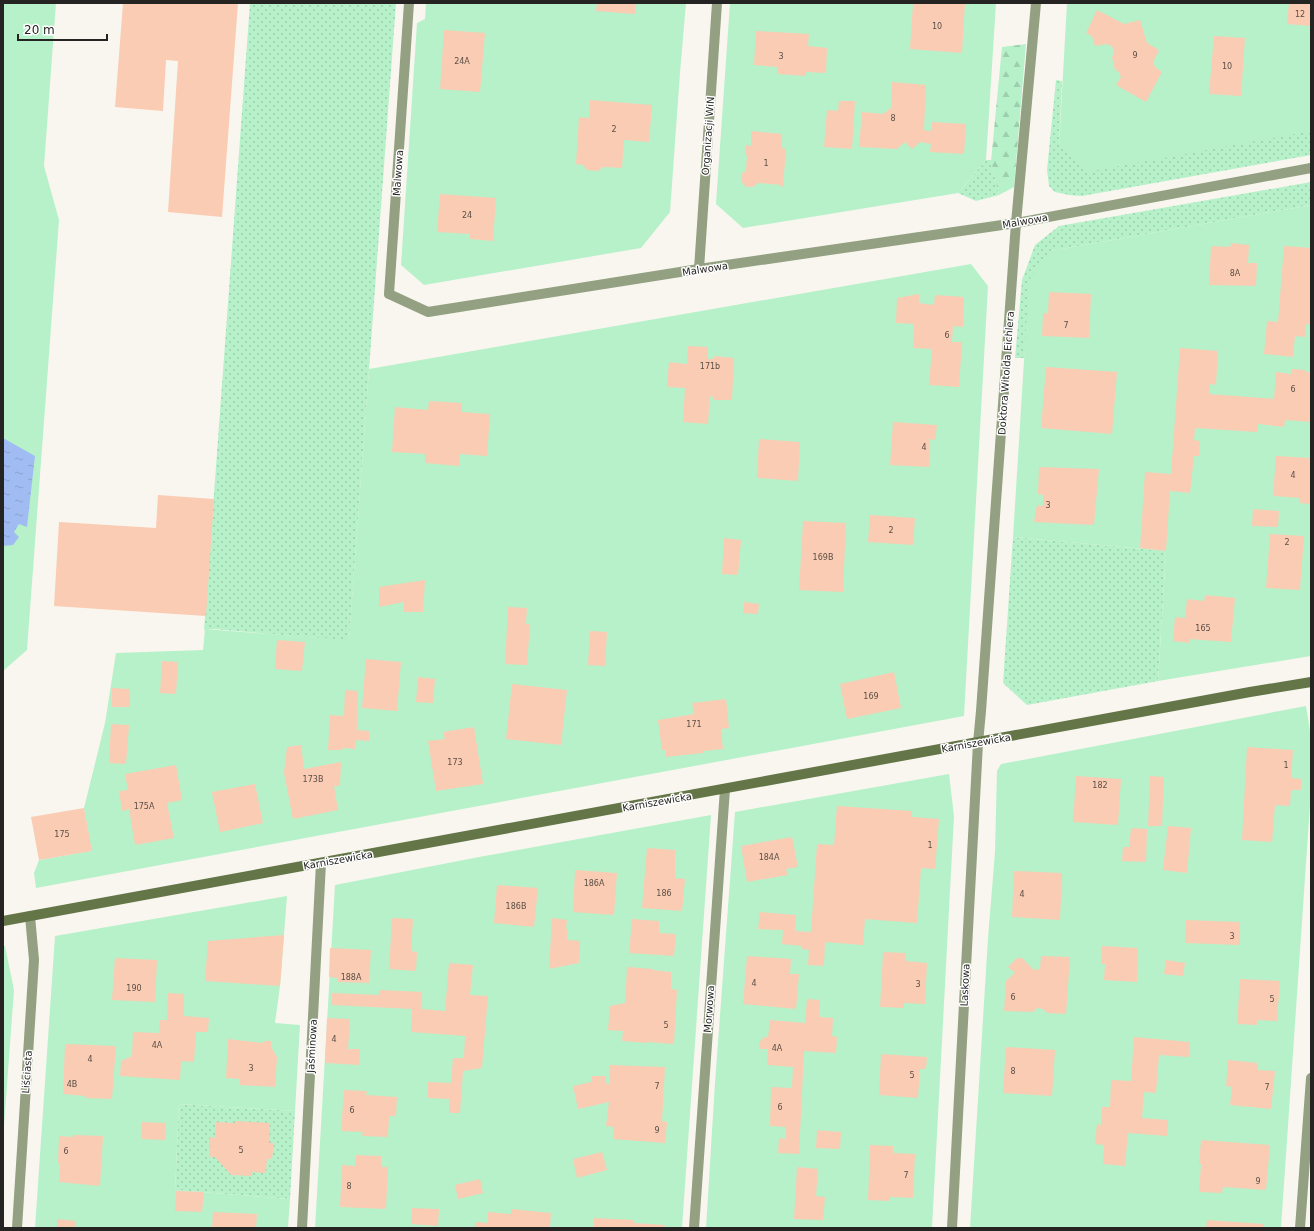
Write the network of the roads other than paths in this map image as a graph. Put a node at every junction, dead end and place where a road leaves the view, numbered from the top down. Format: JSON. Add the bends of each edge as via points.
{"nodes":[{"id":1,"x":409,"y":3,"type":"edge"},
{"id":2,"x":717,"y":3,"type":"edge"},
{"id":3,"x":1036,"y":3,"type":"edge"},
{"id":4,"x":1311,"y":168,"type":"edge"},
{"id":5,"x":1016,"y":223,"type":"junction"},
{"id":6,"x":699,"y":269,"type":"junction"},
{"id":7,"x":1311,"y":682,"type":"edge"},
{"id":8,"x":978,"y":743,"type":"junction"},
{"id":9,"x":725,"y":789,"type":"junction"},
{"id":10,"x":321,"y":863,"type":"junction"},
{"id":11,"x":30,"y":916,"type":"junction"},
{"id":12,"x":3,"y":921,"type":"edge"},
{"id":13,"x":1311,"y":1078,"type":"edge"},
{"id":14,"x":17,"y":1228,"type":"edge"},
{"id":15,"x":302,"y":1228,"type":"edge"},
{"id":16,"x":694,"y":1228,"type":"edge"},
{"id":17,"x":952,"y":1228,"type":"edge"},
{"id":18,"x":1300,"y":1228,"type":"edge"}],
"edges":[{"from":1,"to":6,"type":"street","name":"Malwowa","via":[[389,294],[428,312]]},
{"from":2,"to":6,"type":"street","name":"Organizacji WiN"},
{"from":3,"to":5,"type":"street","name":"Doktora Witolda Eichlera"},
{"from":4,"to":5,"type":"street","name":"Malwowa"},
{"from":5,"to":6,"type":"street","name":"Malwowa"},
{"from":5,"to":8,"type":"street","name":"Doktora Witolda Eichlera"},
{"from":7,"to":8,"type":"street","name":"Karniszewicka"},
{"from":8,"to":9,"type":"street","name":"Karniszewicka"},
{"from":8,"to":17,"type":"street","name":"Laskowa"},
{"from":9,"to":10,"type":"street","name":"Karniszewicka"},
{"from":9,"to":16,"type":"street","name":"Morwowa"},
{"from":10,"to":11,"type":"street","name":"Karniszewicka"},
{"from":10,"to":15,"type":"street","name":"Jaśminowa"},
{"from":11,"to":12,"type":"street","name":"Karniszewicka"},
{"from":11,"to":14,"type":"street","name":"Liściasta","via":[[34,960]]},
{"from":13,"to":18,"type":"street"}]}
